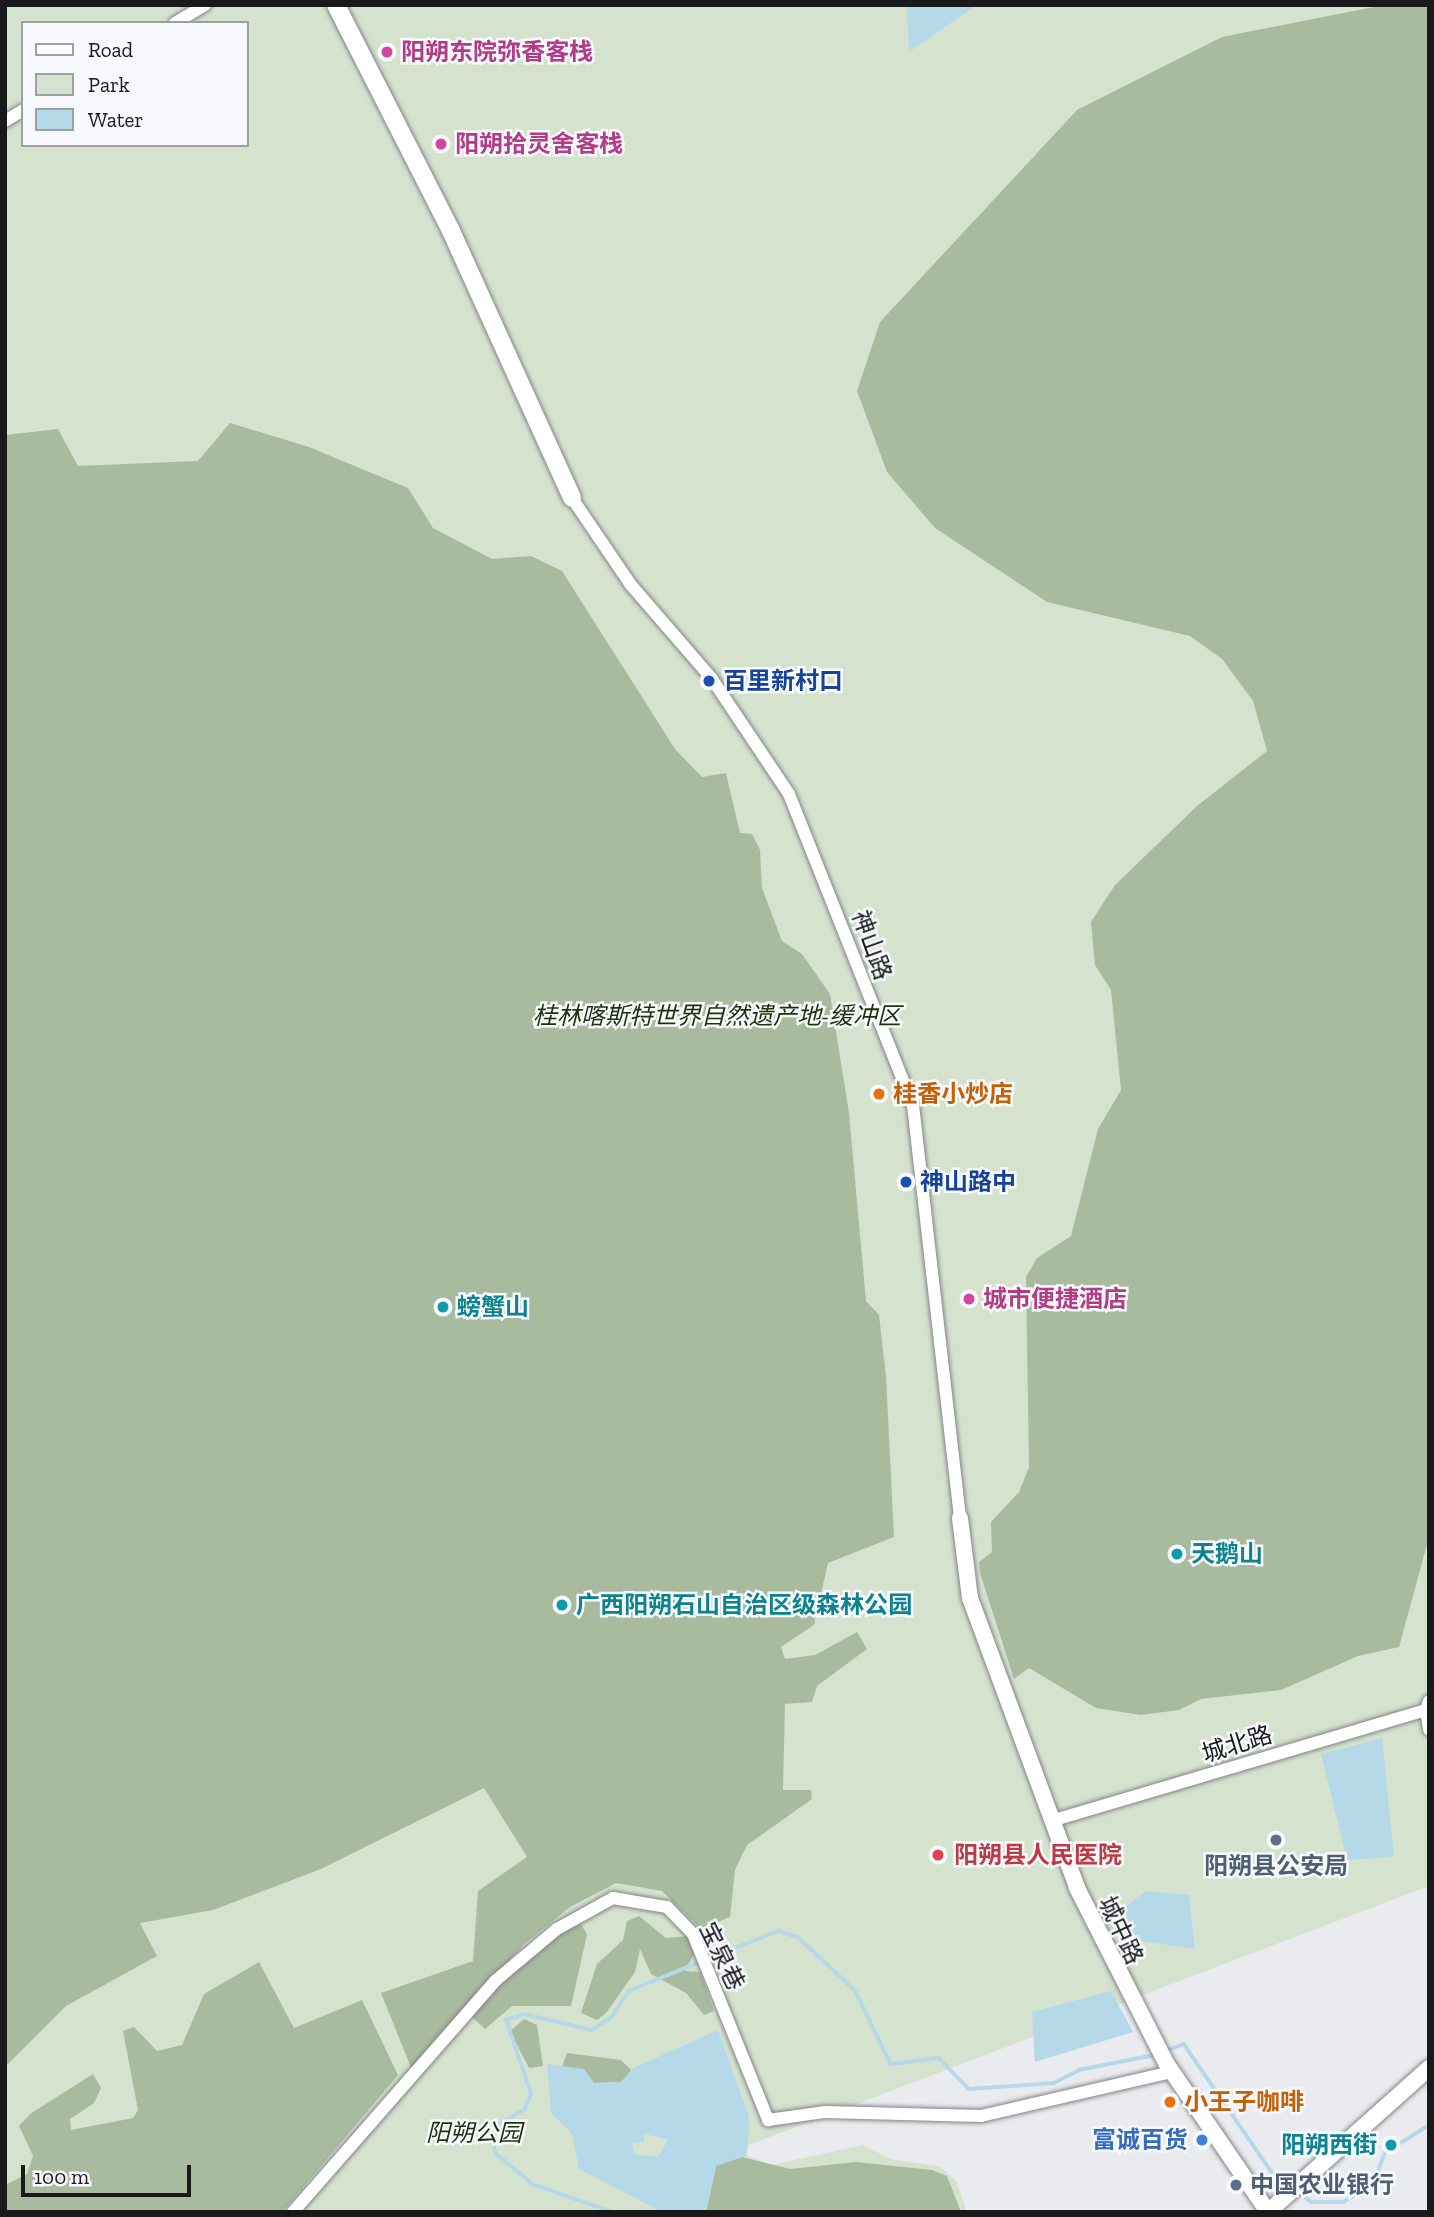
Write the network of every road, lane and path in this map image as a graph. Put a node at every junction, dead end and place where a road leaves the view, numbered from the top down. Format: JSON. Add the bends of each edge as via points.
{"nodes":[{"id":1,"x":205,"y":5,"type":"edge"},
{"id":2,"x":336,"y":5,"type":"edge"},
{"id":3,"x":178,"y":21,"type":"edge"},
{"id":4,"x":21,"y":111,"type":"edge"},
{"id":5,"x":5,"y":121,"type":"edge"},
{"id":6,"x":572,"y":498,"type":"joint"},
{"id":7,"x":960,"y":1518,"type":"joint"},
{"id":8,"x":1427,"y":1706,"type":"edge"},
{"id":9,"x":1429,"y":1728,"type":"edge"},
{"id":10,"x":1051,"y":1821,"type":"junction"},
{"id":11,"x":1169,"y":2068,"type":"junction"},
{"id":12,"x":1429,"y":2068,"type":"edge"},
{"id":13,"x":293,"y":2212,"type":"edge"},
{"id":14,"x":1268,"y":2212,"type":"edge"}],
"edges":[{"from":1,"to":3,"type":"street"},
{"from":2,"to":6,"type":"main road","via":[[450,231]]},
{"from":4,"to":5,"type":"street"},
{"from":6,"to":7,"type":"street","name":"神山路","via":[[631,585],[712,679],[789,794],[913,1105]]},
{"from":7,"to":10,"type":"street","name":"城中路","via":[[970,1598]]},
{"from":8,"to":9,"type":"street"},
{"from":8,"to":10,"type":"street","name":"城北路"},
{"from":10,"to":11,"type":"street","name":"城中路","via":[[1114,1971]]},
{"from":11,"to":13,"type":"street","name":"宝泉巷","via":[[981,2116],[825,2112],[768,2120],[693,1934],[667,1907],[613,1898],[519,1958]]},
{"from":11,"to":14,"type":"street","name":"城中路"},
{"from":12,"to":14,"type":"street"}]}
